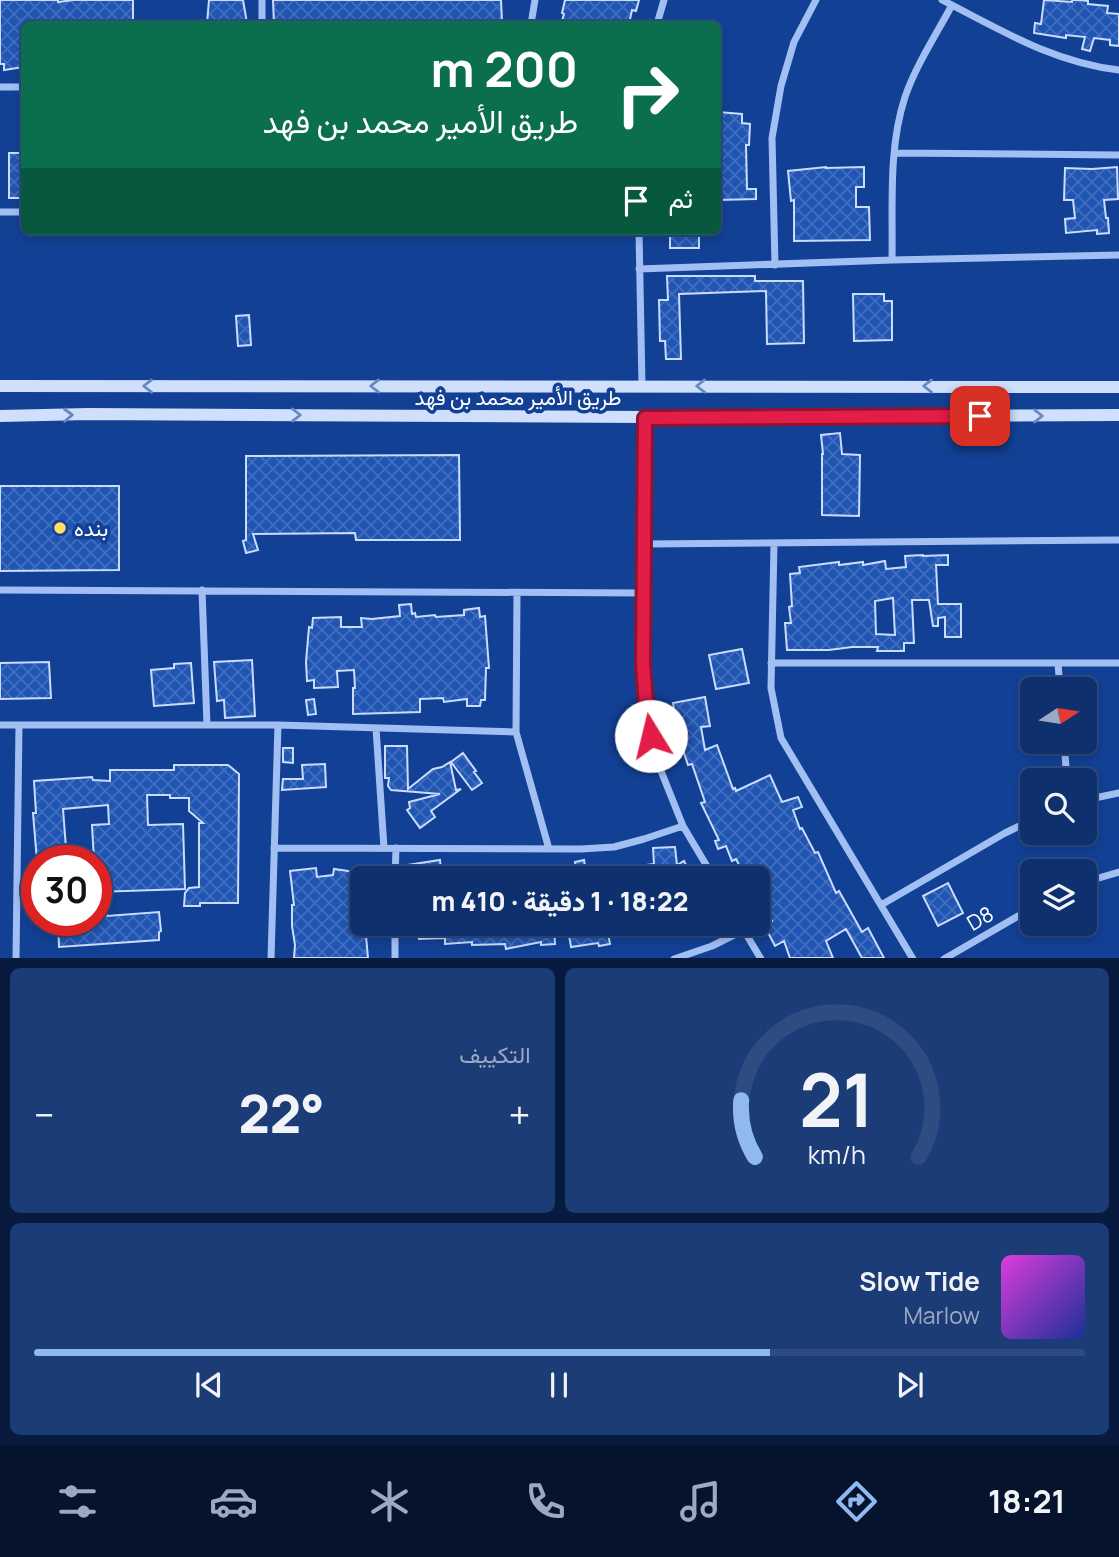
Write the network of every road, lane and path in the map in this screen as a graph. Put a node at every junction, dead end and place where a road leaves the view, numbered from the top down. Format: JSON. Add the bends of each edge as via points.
{"nodes":[{"id":1,"x":262,"y":0,"type":"edge"},
{"id":2,"x":535,"y":0,"type":"edge"},
{"id":3,"x":664,"y":0,"type":"edge"},
{"id":4,"x":816,"y":0,"type":"edge"},
{"id":5,"x":942,"y":0,"type":"edge"},
{"id":6,"x":952,"y":5,"type":"junction"},
{"id":7,"x":262,"y":21,"type":"edge"},
{"id":8,"x":532,"y":21,"type":"edge"},
{"id":9,"x":658,"y":21,"type":"edge"},
{"id":10,"x":1119,"y":70,"type":"edge"},
{"id":11,"x":0,"y":87,"type":"edge"},
{"id":12,"x":21,"y":87,"type":"edge"},
{"id":13,"x":894,"y":153,"type":"junction"},
{"id":14,"x":1119,"y":155,"type":"edge"},
{"id":15,"x":0,"y":212,"type":"edge"},
{"id":16,"x":21,"y":212,"type":"edge"},
{"id":17,"x":639,"y":235,"type":"edge"},
{"id":18,"x":1119,"y":255,"type":"edge"},
{"id":19,"x":892,"y":260,"type":"junction"},
{"id":20,"x":775,"y":265,"type":"junction"},
{"id":21,"x":639,"y":269,"type":"junction"},
{"id":22,"x":0,"y":386,"type":"edge"},
{"id":23,"x":642,"y":386,"type":"junction"},
{"id":24,"x":1119,"y":387,"type":"edge"},
{"id":25,"x":1119,"y":415,"type":"edge"},
{"id":26,"x":0,"y":416,"type":"edge"},
{"id":27,"x":645,"y":418,"type":"junction"},
{"id":28,"x":1119,"y":540,"type":"edge"},
{"id":29,"x":645,"y":544,"type":"junction"},
{"id":30,"x":774,"y":544,"type":"junction"},
{"id":31,"x":0,"y":590,"type":"edge"},
{"id":32,"x":202,"y":590,"type":"junction"},
{"id":33,"x":517,"y":593,"type":"junction"},
{"id":34,"x":643,"y":593,"type":"junction"},
{"id":35,"x":771,"y":663,"type":"junction"},
{"id":36,"x":1058,"y":663,"type":"junction"},
{"id":37,"x":1119,"y":663,"type":"edge"},
{"id":38,"x":1059,"y":677,"type":"edge"},
{"id":39,"x":0,"y":725,"type":"edge"},
{"id":40,"x":19,"y":725,"type":"junction"},
{"id":41,"x":207,"y":725,"type":"junction"},
{"id":42,"x":278,"y":725,"type":"junction"},
{"id":43,"x":376,"y":728,"type":"junction"},
{"id":44,"x":516,"y":732,"type":"junction"},
{"id":45,"x":1119,"y":793,"type":"edge"},
{"id":46,"x":1097,"y":798,"type":"edge"},
{"id":47,"x":683,"y":826,"type":"junction"},
{"id":48,"x":1020,"y":826,"type":"edge"},
{"id":49,"x":274,"y":848,"type":"junction"},
{"id":50,"x":384,"y":848,"type":"junction"},
{"id":51,"x":396,"y":848,"type":"junction"},
{"id":52,"x":549,"y":849,"type":"junction"},
{"id":53,"x":395,"y":866,"type":"edge"},
{"id":54,"x":707,"y":866,"type":"edge"},
{"id":55,"x":1119,"y":872,"type":"edge"},
{"id":56,"x":1097,"y":878,"type":"edge"},
{"id":57,"x":881,"y":905,"type":"junction"},
{"id":58,"x":1020,"y":915,"type":"edge"},
{"id":59,"x":395,"y":936,"type":"edge"},
{"id":60,"x":728,"y":936,"type":"edge"},
{"id":61,"x":748,"y":936,"type":"edge"},
{"id":62,"x":16,"y":958,"type":"edge"},
{"id":63,"x":271,"y":958,"type":"edge"},
{"id":64,"x":395,"y":958,"type":"edge"},
{"id":65,"x":674,"y":958,"type":"edge"},
{"id":66,"x":761,"y":958,"type":"edge"},
{"id":67,"x":913,"y":958,"type":"edge"},
{"id":68,"x":944,"y":958,"type":"edge"}],
"edges":[{"from":1,"to":7,"type":"street"},
{"from":2,"to":8,"type":"street"},
{"from":3,"to":9,"type":"street"},
{"from":4,"to":20,"type":"street","via":[[793,42],[772,138]]},
{"from":5,"to":6,"type":"street"},
{"from":6,"to":10,"type":"street","via":[[1064,59]]},
{"from":6,"to":13,"type":"street","via":[[905,97]]},
{"from":11,"to":12,"type":"street"},
{"from":13,"to":14,"type":"street"},
{"from":13,"to":19,"type":"street"},
{"from":15,"to":16,"type":"street"},
{"from":17,"to":21,"type":"street"},
{"from":18,"to":19,"type":"street"},
{"from":19,"to":20,"type":"street"},
{"from":20,"to":21,"type":"street"},
{"from":21,"to":23,"type":"street"},
{"from":23,"to":22,"type":"street","name":"طريق الأمير محمد بن فهد","one_way":true},
{"from":24,"to":23,"type":"street","name":"طريق الأمير محمد بن فهد","one_way":true},
{"from":27,"to":25,"type":"street","name":"طريق الأمير محمد بن فهد","one_way":true},
{"from":26,"to":27,"type":"street","name":"طريق الأمير محمد بن فهد","one_way":true},
{"from":27,"to":29,"type":"street"},
{"from":28,"to":30,"type":"street"},
{"from":29,"to":30,"type":"street"},
{"from":29,"to":34,"type":"street"},
{"from":30,"to":35,"type":"street"},
{"from":31,"to":32,"type":"street"},
{"from":32,"to":33,"type":"street"},
{"from":32,"to":41,"type":"street"},
{"from":33,"to":34,"type":"street"},
{"from":33,"to":44,"type":"street"},
{"from":34,"to":47,"type":"street","via":[[643,664],[651,736]]},
{"from":35,"to":36,"type":"street"},
{"from":35,"to":57,"type":"street","via":[[781,738]]},
{"from":36,"to":37,"type":"street"},
{"from":36,"to":38,"type":"street"},
{"from":39,"to":40,"type":"street"},
{"from":40,"to":41,"type":"street"},
{"from":40,"to":62,"type":"street"},
{"from":41,"to":42,"type":"street"},
{"from":42,"to":43,"type":"street"},
{"from":42,"to":49,"type":"street"},
{"from":43,"to":44,"type":"street"},
{"from":43,"to":50,"type":"street"},
{"from":44,"to":52,"type":"street"},
{"from":45,"to":46,"type":"street"},
{"from":47,"to":52,"type":"street","via":[[614,847]]},
{"from":47,"to":54,"type":"street"},
{"from":48,"to":57,"type":"street"},
{"from":49,"to":50,"type":"street"},
{"from":49,"to":63,"type":"street"},
{"from":50,"to":51,"type":"street"},
{"from":51,"to":52,"type":"street"},
{"from":51,"to":53,"type":"street"},
{"from":55,"to":56,"type":"street"},
{"from":57,"to":67,"type":"street"},
{"from":58,"to":68,"type":"street","name":"D8"},
{"from":59,"to":64,"type":"street"},
{"from":60,"to":65,"type":"street"},
{"from":61,"to":66,"type":"street"}]}
